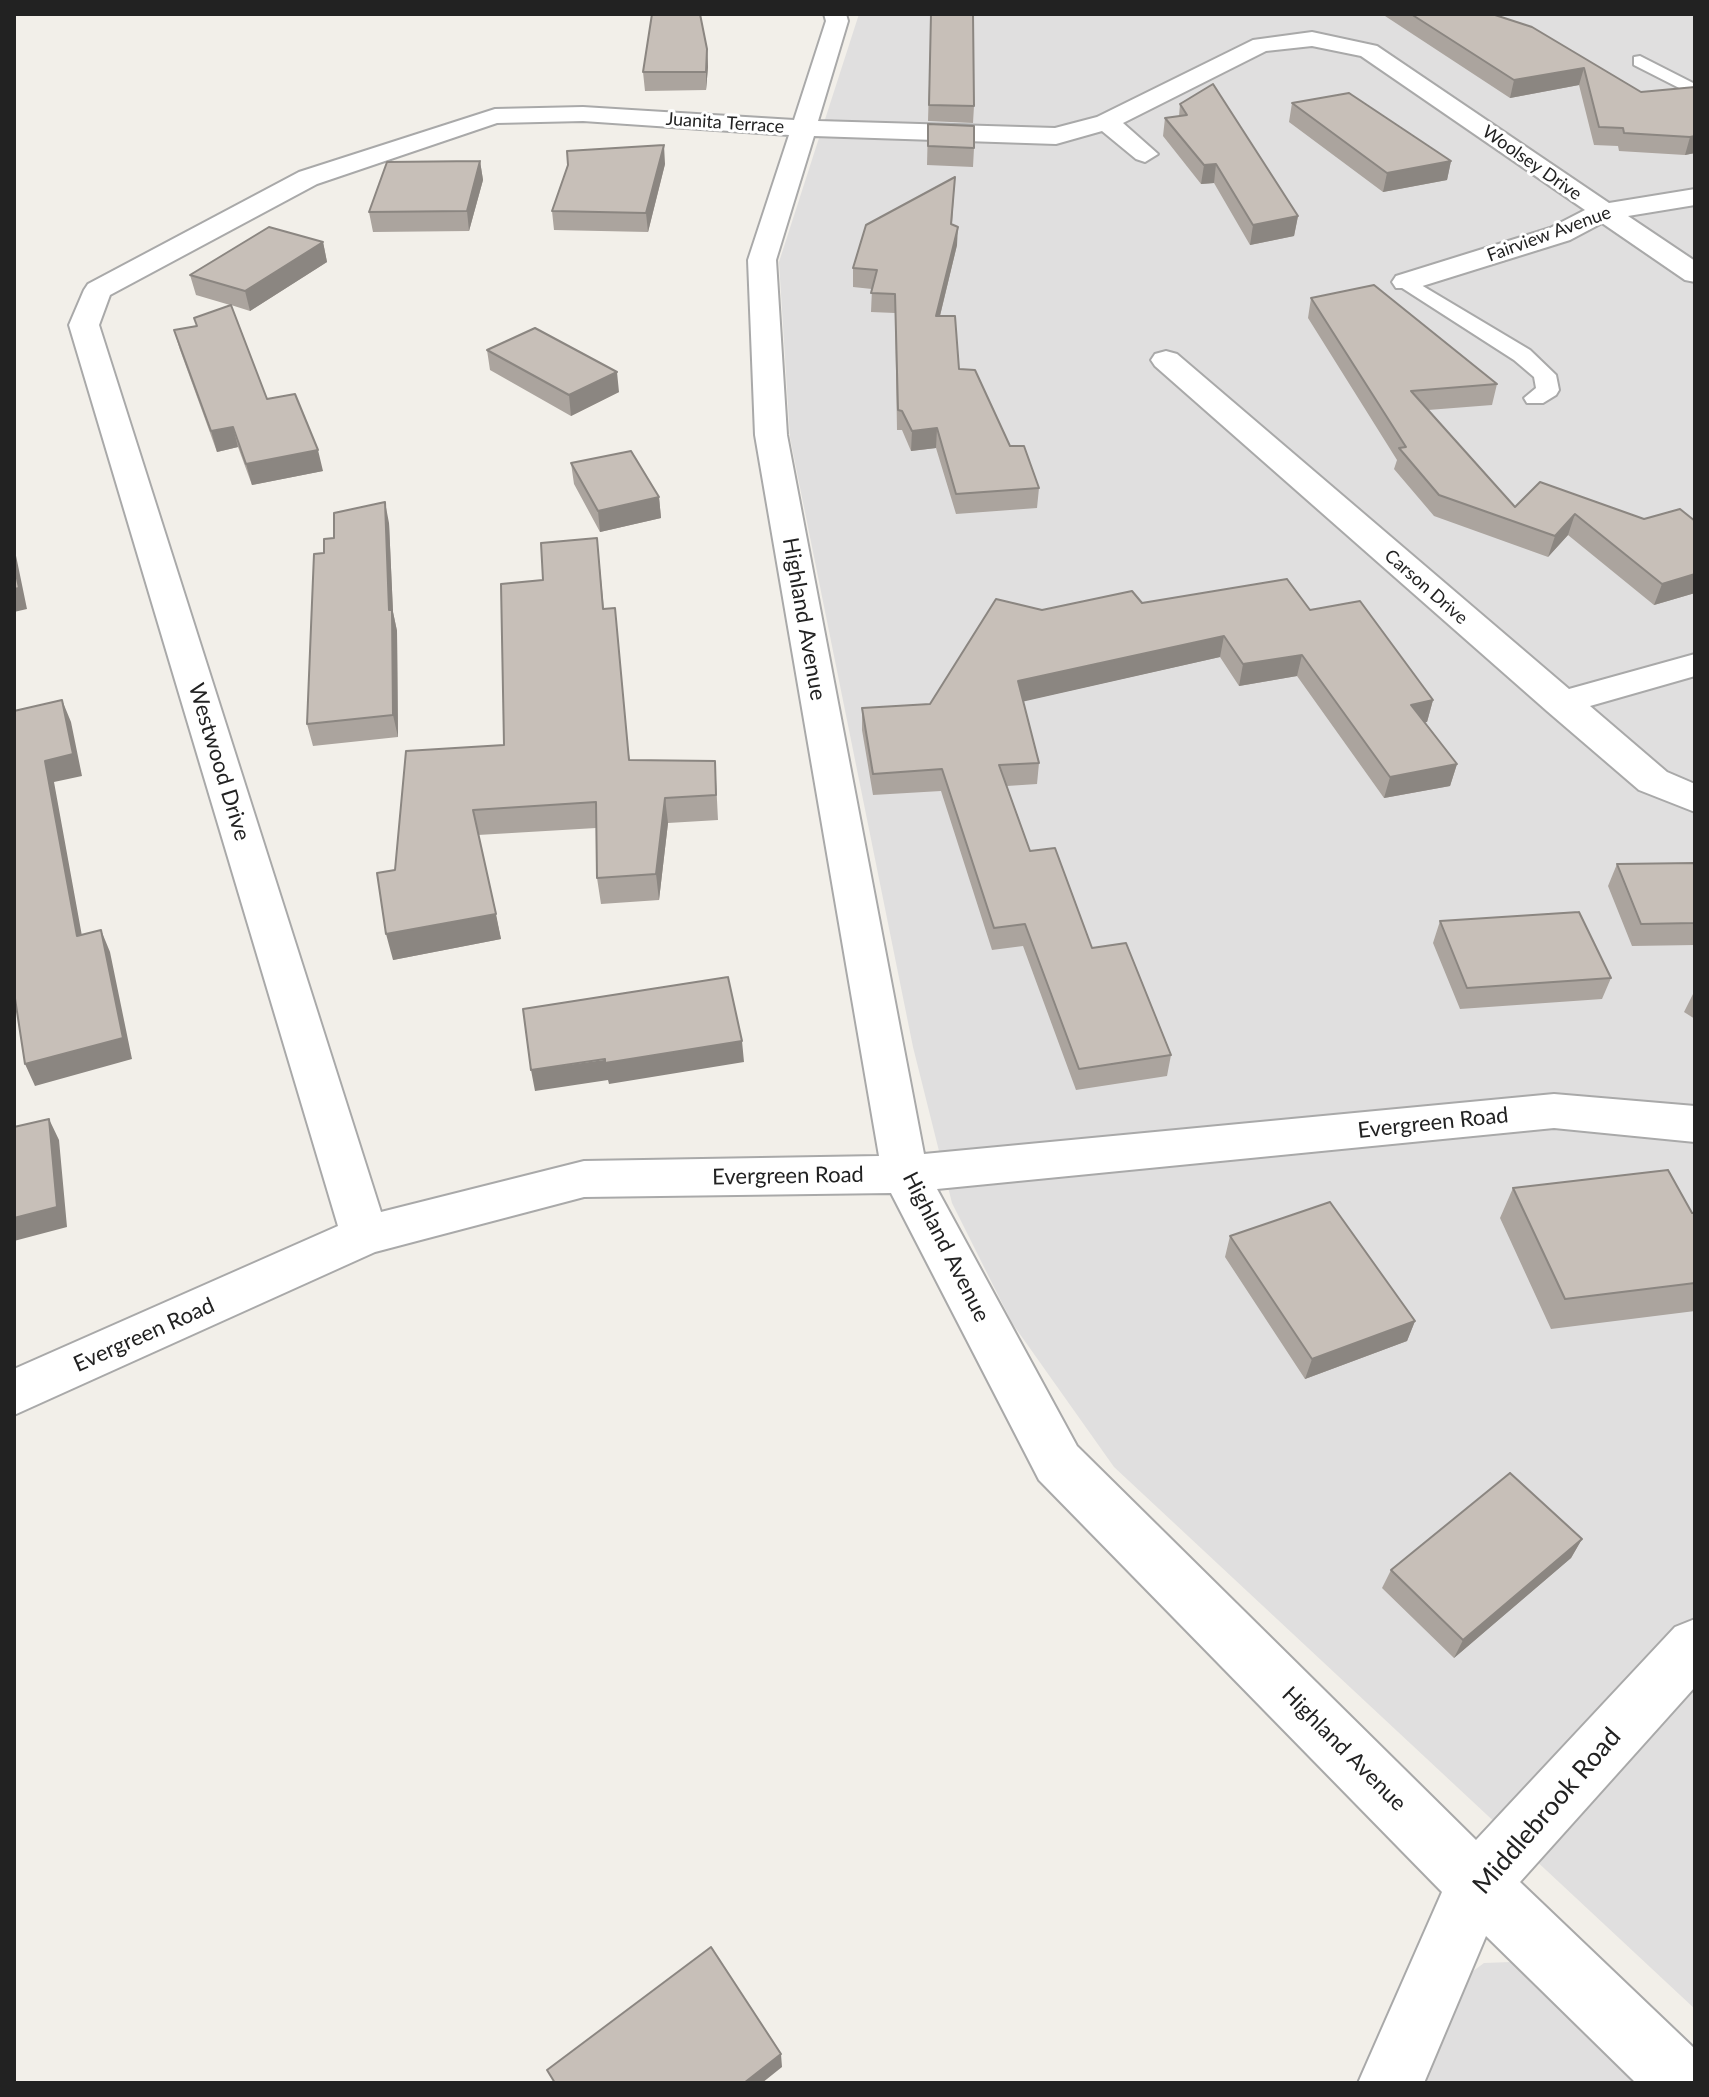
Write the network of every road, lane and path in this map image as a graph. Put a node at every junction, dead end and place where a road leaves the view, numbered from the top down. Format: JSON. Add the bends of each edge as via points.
{"nodes":[{"id":1,"x":835,"y":14,"type":"edge"},
{"id":2,"x":1369,"y":51,"type":"joint"},
{"id":3,"x":1640,"y":61,"type":"dead end"},
{"id":4,"x":1695,"y":91,"type":"edge"},
{"id":5,"x":1106,"y":122,"type":"junction"},
{"id":6,"x":802,"y":128,"type":"junction"},
{"id":7,"x":1145,"y":154,"type":"dead end"},
{"id":8,"x":1695,"y":197,"type":"edge"},
{"id":9,"x":1602,"y":212,"type":"junction"},
{"id":10,"x":1695,"y":274,"type":"edge"},
{"id":11,"x":1406,"y":282,"type":"joint"},
{"id":12,"x":98,"y":290,"type":"joint"},
{"id":13,"x":1166,"y":360,"type":"dead end"},
{"id":14,"x":1535,"y":398,"type":"dead end"},
{"id":15,"x":1695,"y":665,"type":"edge"},
{"id":16,"x":1560,"y":703,"type":"junction"},
{"id":17,"x":1695,"y":799,"type":"edge"},
{"id":18,"x":1695,"y":1124,"type":"edge"},
{"id":19,"x":905,"y":1174,"type":"junction"},
{"id":20,"x":365,"y":1235,"type":"junction"},
{"id":21,"x":14,"y":1393,"type":"edge"},
{"id":22,"x":1695,"y":1646,"type":"edge"},
{"id":23,"x":1477,"y":1884,"type":"junction"},
{"id":24,"x":1391,"y":2083,"type":"edge"},
{"id":25,"x":1683,"y":2083,"type":"edge"}],
"edges":[{"from":1,"to":6,"type":"street","name":"Highland Avenue"},
{"from":2,"to":5,"type":"street","name":"Juanita Terrace","via":[[1312,39],[1261,45]]},
{"from":2,"to":9,"type":"street","name":"Woolsey Drive"},
{"from":3,"to":4,"type":"lane"},
{"from":5,"to":6,"type":"street","name":"Juanita Terrace","via":[[1056,136]]},
{"from":5,"to":7,"type":"street"},
{"from":6,"to":12,"type":"street","name":"Juanita Terrace","via":[[583,114],[495,116],[308,178]]},
{"from":6,"to":19,"type":"street","name":"Highland Avenue","via":[[762,260],[771,435]]},
{"from":8,"to":9,"type":"street","name":"Fairview Avenue"},
{"from":9,"to":10,"type":"street","name":"Woolsey Drive"},
{"from":9,"to":11,"type":"street","name":"Fairview Avenue","via":[[1560,234]]},
{"from":11,"to":14,"type":"lane","via":[[1545,375],[1548,390]]},
{"from":12,"to":20,"type":"street","name":"Westwood Drive","via":[[84,325]]},
{"from":13,"to":16,"type":"street","name":"Carson Drive"},
{"from":15,"to":16,"type":"street"},
{"from":16,"to":17,"type":"street","name":"Carson Drive","via":[[1653,781]]},
{"from":18,"to":19,"type":"street","name":"Evergreen Road","via":[[1554,1111]]},
{"from":19,"to":20,"type":"street","name":"Evergreen Road","via":[[584,1179]]},
{"from":19,"to":23,"type":"street","name":"Highland Avenue","via":[[1058,1463]]},
{"from":20,"to":21,"type":"street","name":"Evergreen Road"},
{"from":22,"to":23,"type":"street","name":"Middlebrook Road"},
{"from":23,"to":24,"type":"street","name":"Middlebrook Road"},
{"from":23,"to":25,"type":"street","name":"Highland Avenue"}]}
